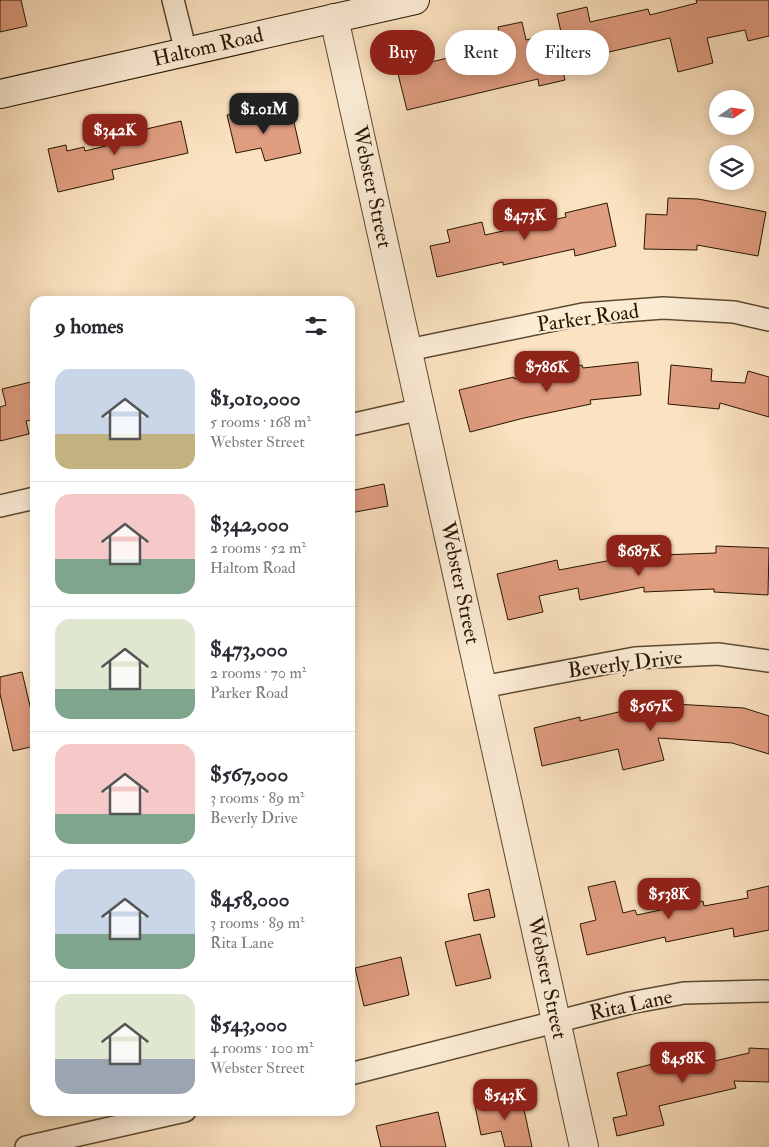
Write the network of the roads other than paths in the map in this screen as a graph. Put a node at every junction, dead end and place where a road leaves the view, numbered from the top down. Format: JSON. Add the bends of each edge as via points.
{"nodes":[{"id":1,"x":173,"y":0,"type":"edge"},
{"id":2,"x":415,"y":0,"type":"edge"},
{"id":3,"x":334,"y":18,"type":"junction"},
{"id":4,"x":186,"y":52,"type":"junction"},
{"id":5,"x":0,"y":94,"type":"edge"},
{"id":6,"x":769,"y":320,"type":"edge"},
{"id":7,"x":408,"y":350,"type":"junction"},
{"id":8,"x":421,"y":408,"type":"junction"},
{"id":9,"x":355,"y":424,"type":"edge"},
{"id":10,"x":30,"y":499,"type":"edge"},
{"id":11,"x":0,"y":506,"type":"edge"},
{"id":12,"x":769,"y":661,"type":"edge"},
{"id":13,"x":482,"y":686,"type":"junction"},
{"id":14,"x":769,"y":991,"type":"edge"},
{"id":15,"x":557,"y":1022,"type":"junction"},
{"id":16,"x":355,"y":1073,"type":"edge"},
{"id":17,"x":163,"y":1116,"type":"edge"},
{"id":18,"x":26,"y":1147,"type":"edge"},
{"id":19,"x":584,"y":1147,"type":"edge"}],
"edges":[{"from":1,"to":4,"type":"street"},
{"from":2,"to":3,"type":"street","name":"Haltom Road"},
{"from":3,"to":4,"type":"street","name":"Haltom Road"},
{"from":3,"to":7,"type":"street","name":"Webster Street"},
{"from":4,"to":5,"type":"street","name":"Haltom Road"},
{"from":6,"to":7,"type":"street","name":"Parker Road","via":[[734,312],[663,308],[583,314]]},
{"from":7,"to":8,"type":"street","name":"Webster Street"},
{"from":8,"to":9,"type":"street"},
{"from":8,"to":13,"type":"street","name":"Webster Street"},
{"from":10,"to":11,"type":"street"},
{"from":12,"to":13,"type":"street","name":"Beverly Drive","via":[[718,654],[635,658]]},
{"from":13,"to":15,"type":"street","name":"Webster Street"},
{"from":14,"to":15,"type":"street","name":"Rita Lane","via":[[684,994],[630,1003]]},
{"from":15,"to":16,"type":"street","name":"Rita Lane"},
{"from":15,"to":19,"type":"street","name":"Webster Street"},
{"from":17,"to":18,"type":"street"}]}
